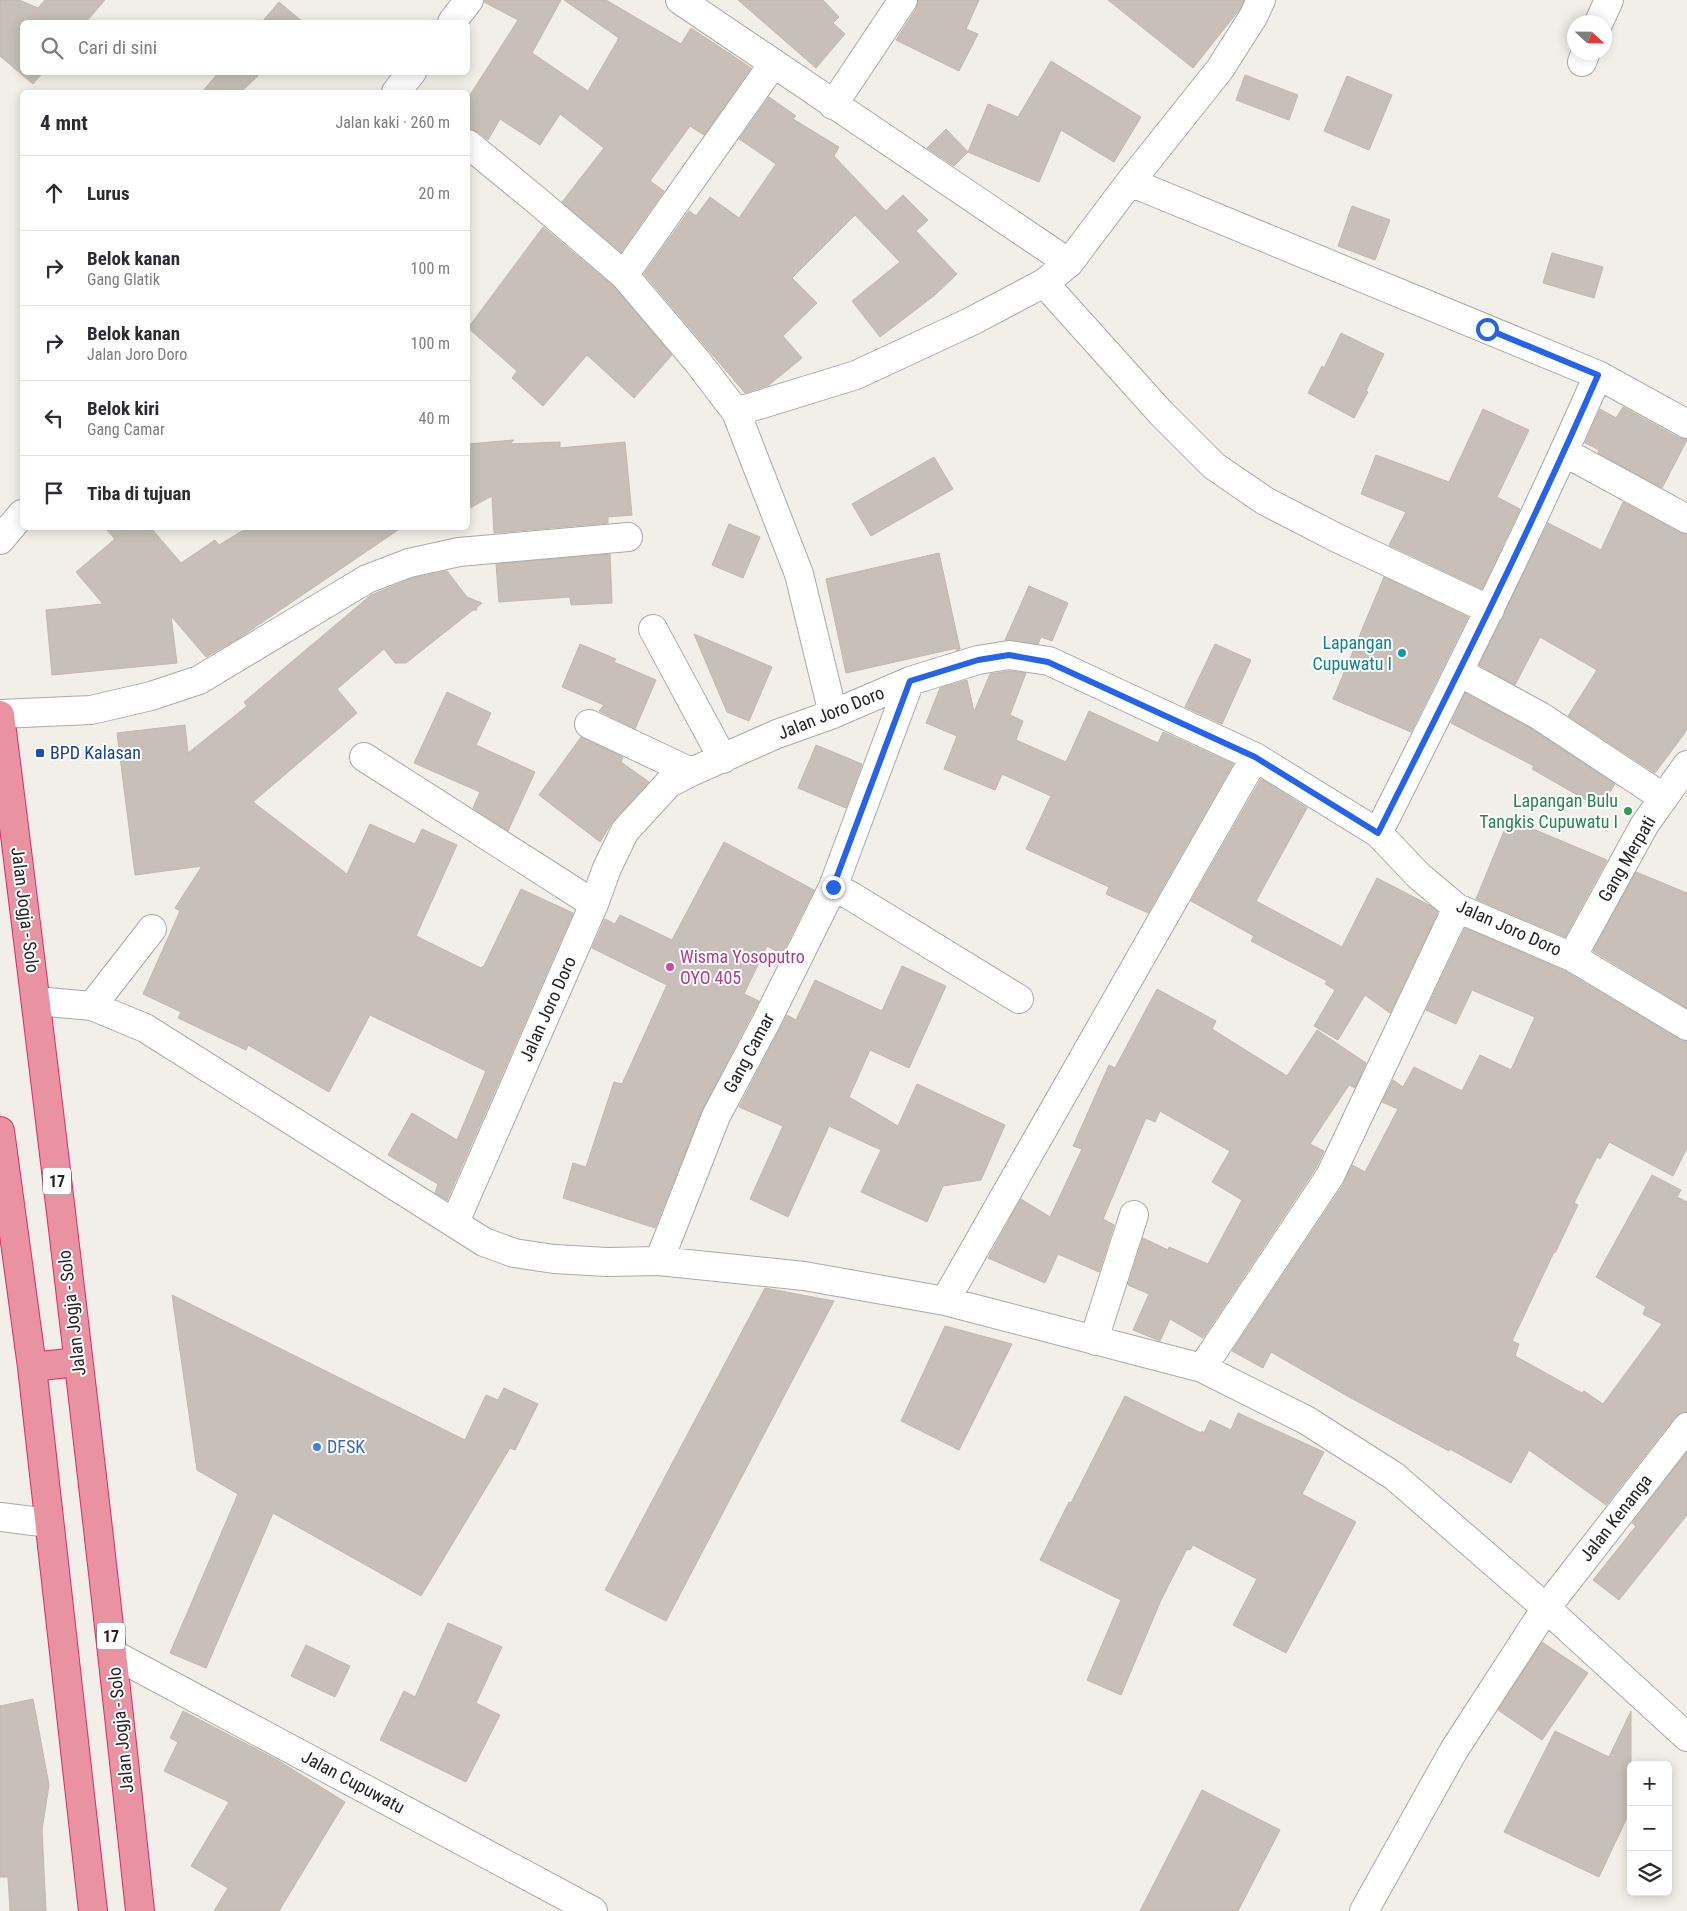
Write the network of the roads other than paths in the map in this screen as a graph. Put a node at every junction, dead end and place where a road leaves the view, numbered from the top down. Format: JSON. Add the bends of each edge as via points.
{"nodes":[{"id":1,"x":680,"y":0,"type":"edge"},
{"id":2,"x":903,"y":0,"type":"edge"},
{"id":3,"x":1261,"y":0,"type":"edge"},
{"id":4,"x":1609,"y":0,"type":"edge"},
{"id":5,"x":1602,"y":15,"type":"edge"},
{"id":6,"x":773,"y":64,"type":"junction"},
{"id":7,"x":833,"y":105,"type":"junction"},
{"id":8,"x":470,"y":146,"type":"edge"},
{"id":9,"x":1130,"y":182,"type":"junction"},
{"id":10,"x":1069,"y":263,"type":"junction"},
{"id":11,"x":624,"y":275,"type":"junction"},
{"id":12,"x":1044,"y":283,"type":"junction"},
{"id":13,"x":1598,"y":375,"type":"junction"},
{"id":14,"x":736,"y":412,"type":"junction"},
{"id":15,"x":1687,"y":424,"type":"edge"},
{"id":16,"x":1564,"y":452,"type":"junction"},
{"id":17,"x":20,"y":516,"type":"edge"},
{"id":18,"x":1687,"y":519,"type":"edge"},
{"id":19,"x":628,"y":537,"type":"dead end"},
{"id":20,"x":0,"y":540,"type":"edge"},
{"id":21,"x":1490,"y":610,"type":"junction"},
{"id":22,"x":653,"y":629,"type":"dead end"},
{"id":23,"x":1459,"y":672,"type":"junction"},
{"id":24,"x":910,"y":681,"type":"junction"},
{"id":25,"x":0,"y":714,"type":"edge"},
{"id":26,"x":833,"y":714,"type":"junction"},
{"id":27,"x":589,"y":724,"type":"dead end"},
{"id":28,"x":364,"y":757,"type":"dead end"},
{"id":29,"x":1255,"y":757,"type":"junction"},
{"id":30,"x":723,"y":759,"type":"junction"},
{"id":31,"x":1687,"y":765,"type":"edge"},
{"id":32,"x":691,"y":772,"type":"junction"},
{"id":33,"x":1664,"y":798,"type":"junction"},
{"id":34,"x":1378,"y":833,"type":"junction"},
{"id":35,"x":833,"y":887,"type":"junction"},
{"id":36,"x":594,"y":904,"type":"junction"},
{"id":37,"x":1456,"y":908,"type":"junction"},
{"id":38,"x":152,"y":929,"type":"dead end"},
{"id":39,"x":1572,"y":957,"type":"junction"},
{"id":40,"x":1019,"y":999,"type":"dead end"},
{"id":41,"x":36,"y":1001,"type":"junction"},
{"id":42,"x":92,"y":1006,"type":"junction"},
{"id":43,"x":1687,"y":1026,"type":"edge"},
{"id":44,"x":0,"y":1131,"type":"edge"},
{"id":45,"x":1134,"y":1215,"type":"dead end"},
{"id":46,"x":455,"y":1222,"type":"junction"},
{"id":47,"x":659,"y":1261,"type":"junction"},
{"id":48,"x":946,"y":1301,"type":"junction"},
{"id":49,"x":1096,"y":1341,"type":"junction"},
{"id":50,"x":78,"y":1362,"type":"junction"},
{"id":51,"x":32,"y":1367,"type":"junction"},
{"id":52,"x":1202,"y":1368,"type":"junction"},
{"id":53,"x":1687,"y":1427,"type":"edge"},
{"id":54,"x":0,"y":1517,"type":"edge"},
{"id":55,"x":49,"y":1523,"type":"junction"},
{"id":56,"x":1546,"y":1608,"type":"junction"},
{"id":57,"x":113,"y":1654,"type":"junction"},
{"id":58,"x":1687,"y":1738,"type":"edge"},
{"id":59,"x":93,"y":1911,"type":"edge"},
{"id":60,"x":140,"y":1911,"type":"edge"},
{"id":61,"x":593,"y":1911,"type":"edge"},
{"id":62,"x":1364,"y":1911,"type":"edge"}],
"edges":[{"from":1,"to":6,"type":"street"},
{"from":2,"to":7,"type":"street"},
{"from":3,"to":9,"type":"street","via":[[1220,69]]},
{"from":4,"to":5,"type":"street"},
{"from":6,"to":7,"type":"street"},
{"from":6,"to":11,"type":"street"},
{"from":7,"to":10,"type":"street"},
{"from":8,"to":11,"type":"street"},
{"from":9,"to":10,"type":"street"},
{"from":9,"to":13,"type":"street"},
{"from":10,"to":12,"type":"street"},
{"from":11,"to":14,"type":"street"},
{"from":12,"to":14,"type":"street","via":[[970,322],[856,374]]},
{"from":12,"to":21,"type":"street","via":[[1161,413],[1214,466],[1265,501]]},
{"from":13,"to":15,"type":"street"},
{"from":13,"to":16,"type":"street"},
{"from":14,"to":26,"type":"street","via":[[799,574]]},
{"from":16,"to":18,"type":"street"},
{"from":16,"to":21,"type":"street"},
{"from":17,"to":20,"type":"street"},
{"from":19,"to":25,"type":"street","via":[[459,552],[409,563],[367,579],[200,680],[152,696],[91,710]]},
{"from":21,"to":23,"type":"street"},
{"from":22,"to":30,"type":"street"},
{"from":23,"to":33,"type":"street","via":[[1540,716]]},
{"from":23,"to":34,"type":"street"},
{"from":24,"to":26,"type":"street","name":"Jalan Joro Doro"},
{"from":24,"to":29,"type":"street","name":"Jalan Joro Doro","via":[[1001,656],[1048,662]]},
{"from":24,"to":35,"type":"street","name":"Gang Camar"},
{"from":25,"to":41,"type":"highway","name":"Jalan Jogja - Solo","number":"17"},
{"from":26,"to":30,"type":"street","name":"Jalan Joro Doro","via":[[777,734]]},
{"from":27,"to":32,"type":"street"},
{"from":28,"to":36,"type":"street"},
{"from":29,"to":34,"type":"street","name":"Jalan Joro Doro"},
{"from":29,"to":48,"type":"street"},
{"from":30,"to":32,"type":"street","name":"Jalan Joro Doro"},
{"from":31,"to":33,"type":"street","name":"Gang Merpati"},
{"from":32,"to":36,"type":"street","name":"Jalan Joro Doro","via":[[668,784],[625,831]]},
{"from":33,"to":39,"type":"street","name":"Gang Merpati","via":[[1645,824]]},
{"from":34,"to":37,"type":"street","name":"Jalan Joro Doro","via":[[1419,876]]},
{"from":35,"to":40,"type":"street"},
{"from":35,"to":47,"type":"street","name":"Gang Camar","via":[[716,1116]]},
{"from":36,"to":46,"type":"street","name":"Jalan Joro Doro"},
{"from":37,"to":39,"type":"street","name":"Jalan Joro Doro"},
{"from":37,"to":52,"type":"street","via":[[1330,1176]]},
{"from":38,"to":42,"type":"street"},
{"from":39,"to":43,"type":"street","name":"Jalan Joro Doro"},
{"from":41,"to":42,"type":"street"},
{"from":41,"to":50,"type":"highway","name":"Jalan Jogja - Solo","number":"17"},
{"from":42,"to":46,"type":"street","via":[[146,1028]]},
{"from":44,"to":51,"type":"highway"},
{"from":45,"to":49,"type":"street"},
{"from":46,"to":47,"type":"street","via":[[484,1242],[514,1253],[607,1262]]},
{"from":47,"to":48,"type":"street","via":[[804,1276]]},
{"from":48,"to":49,"type":"street"},
{"from":49,"to":52,"type":"street"},
{"from":50,"to":51,"type":"highway"},
{"from":50,"to":57,"type":"highway","name":"Jalan Jogja - Solo","number":"17"},
{"from":51,"to":55,"type":"highway"},
{"from":52,"to":56,"type":"street","via":[[1306,1420],[1394,1476]]},
{"from":53,"to":56,"type":"street","name":"Jalan Kenanga"},
{"from":54,"to":55,"type":"street"},
{"from":55,"to":59,"type":"highway"},
{"from":56,"to":58,"type":"street"},
{"from":56,"to":62,"type":"street","name":"Jalan Kenanga","via":[[1454,1750]]},
{"from":57,"to":60,"type":"highway","name":"Jalan Jogja - Solo","number":"17"},
{"from":57,"to":61,"type":"street","name":"Jalan Cupuwatu"}]}
